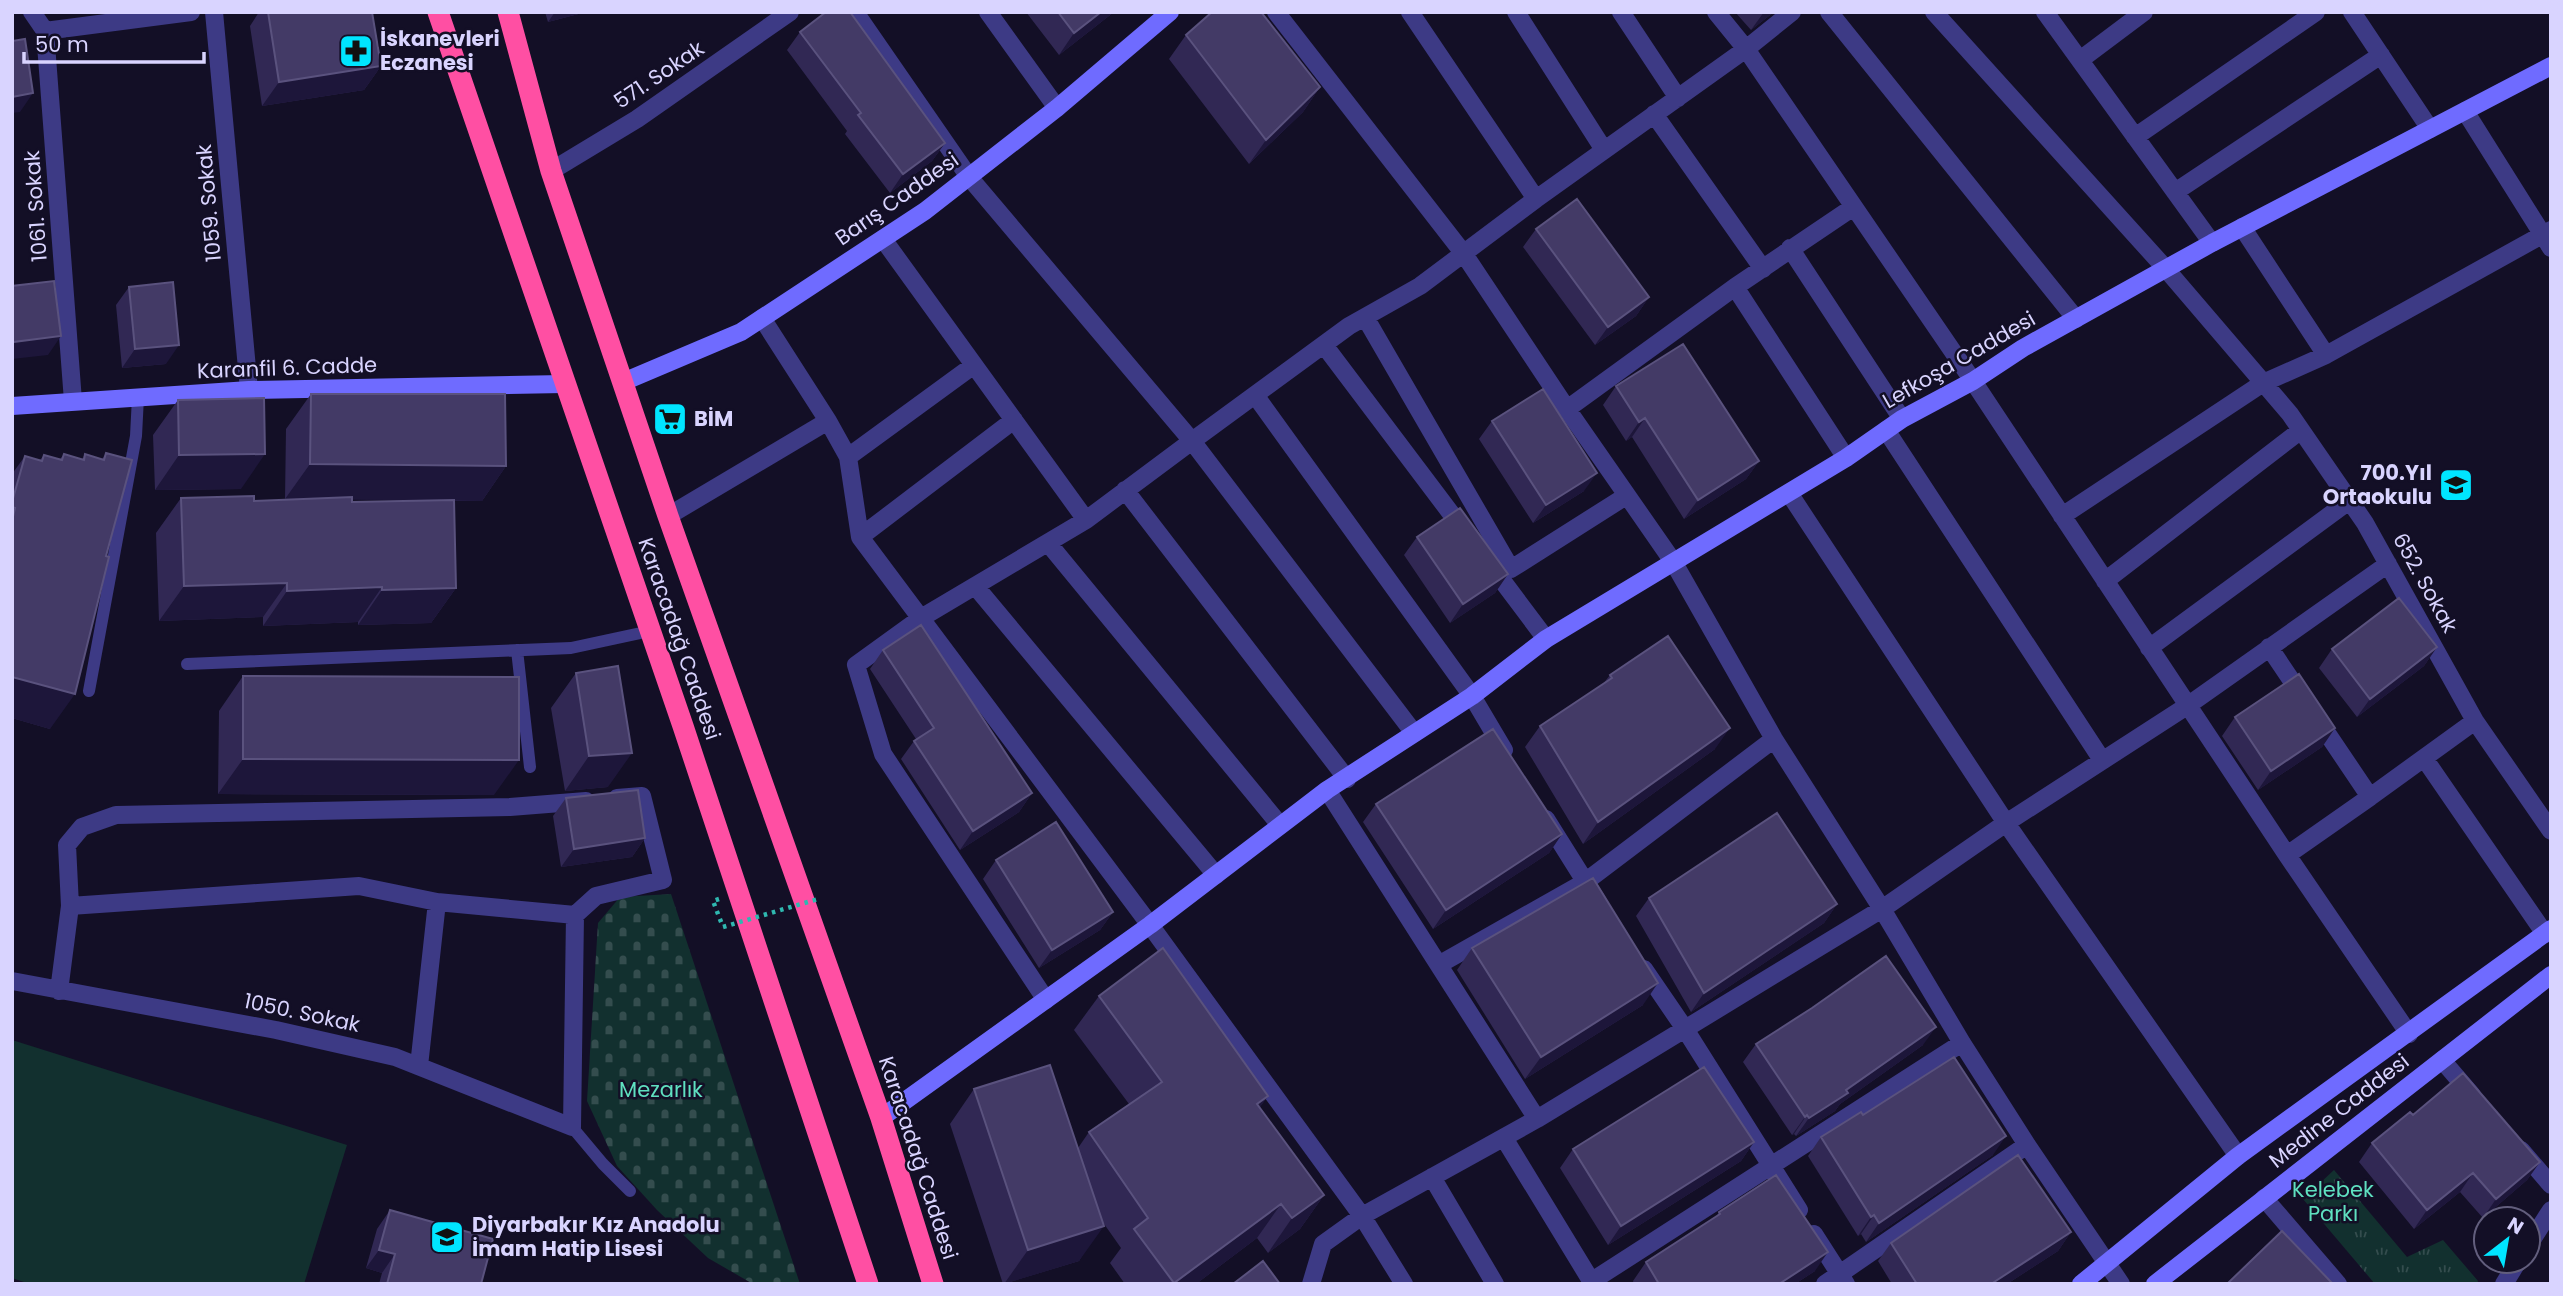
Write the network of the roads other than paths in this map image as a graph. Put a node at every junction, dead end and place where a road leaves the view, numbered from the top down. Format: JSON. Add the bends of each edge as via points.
{"nodes":[{"id":1,"x":32,"y":12,"type":"edge"},
{"id":2,"x":191,"y":12,"type":"edge"},
{"id":3,"x":214,"y":12,"type":"edge"},
{"id":4,"x":438,"y":12,"type":"edge"},
{"id":5,"x":508,"y":12,"type":"edge"},
{"id":6,"x":790,"y":12,"type":"edge"},
{"id":7,"x":855,"y":12,"type":"edge"},
{"id":8,"x":988,"y":12,"type":"edge"},
{"id":9,"x":1170,"y":12,"type":"edge"},
{"id":10,"x":1276,"y":12,"type":"edge"},
{"id":11,"x":1410,"y":12,"type":"edge"},
{"id":12,"x":1516,"y":12,"type":"edge"},
{"id":13,"x":1621,"y":12,"type":"edge"},
{"id":14,"x":1716,"y":12,"type":"edge"},
{"id":15,"x":1792,"y":12,"type":"edge"},
{"id":16,"x":1829,"y":12,"type":"edge"},
{"id":17,"x":1934,"y":12,"type":"edge"},
{"id":18,"x":2045,"y":12,"type":"edge"},
{"id":19,"x":2144,"y":12,"type":"edge"},
{"id":20,"x":2316,"y":12,"type":"edge"},
{"id":21,"x":2352,"y":12,"type":"edge"},
{"id":22,"x":45,"y":31,"type":"junction"},
{"id":23,"x":1745,"y":49,"type":"junction"},
{"id":24,"x":2381,"y":55,"type":"junction"},
{"id":25,"x":2080,"y":60,"type":"junction"},
{"id":26,"x":2551,"y":66,"type":"edge"},
{"id":27,"x":1678,"y":98,"type":"junction"},
{"id":28,"x":1057,"y":108,"type":"junction"},
{"id":29,"x":2465,"y":111,"type":"junction"},
{"id":30,"x":1654,"y":114,"type":"junction"},
{"id":31,"x":2430,"y":129,"type":"junction"},
{"id":32,"x":2135,"y":137,"type":"junction"},
{"id":33,"x":1604,"y":150,"type":"junction"},
{"id":34,"x":551,"y":172,"type":"junction"},
{"id":35,"x":969,"y":177,"type":"junction"},
{"id":36,"x":2175,"y":192,"type":"junction"},
{"id":37,"x":1536,"y":199,"type":"junction"},
{"id":38,"x":1852,"y":208,"type":"junction"},
{"id":39,"x":2242,"y":228,"type":"junction"},
{"id":40,"x":2548,"y":238,"type":"edge"},
{"id":41,"x":883,"y":239,"type":"junction"},
{"id":42,"x":2212,"y":243,"type":"junction"},
{"id":43,"x":1790,"y":248,"type":"junction"},
{"id":44,"x":1464,"y":254,"type":"junction"},
{"id":45,"x":1763,"y":269,"type":"junction"},
{"id":46,"x":2166,"y":269,"type":"junction"},
{"id":47,"x":1735,"y":287,"type":"junction"},
{"id":48,"x":1366,"y":317,"type":"junction"},
{"id":49,"x":762,"y":318,"type":"junction"},
{"id":50,"x":2076,"y":319,"type":"junction"},
{"id":51,"x":1324,"y":345,"type":"junction"},
{"id":52,"x":2326,"y":355,"type":"junction"},
{"id":53,"x":974,"y":365,"type":"junction"},
{"id":54,"x":1973,"y":381,"type":"junction"},
{"id":55,"x":623,"y":382,"type":"junction"},
{"id":56,"x":2263,"y":383,"type":"junction"},
{"id":57,"x":564,"y":384,"type":"junction"},
{"id":58,"x":249,"y":390,"type":"junction"},
{"id":59,"x":1255,"y":395,"type":"junction"},
{"id":60,"x":138,"y":397,"type":"junction"},
{"id":61,"x":73,"y":401,"type":"junction"},
{"id":62,"x":12,"y":406,"type":"edge"},
{"id":63,"x":1567,"y":409,"type":"junction"},
{"id":64,"x":1902,"y":419,"type":"junction"},
{"id":65,"x":1014,"y":420,"type":"junction"},
{"id":66,"x":828,"y":421,"type":"junction"},
{"id":67,"x":1886,"y":430,"type":"junction"},
{"id":68,"x":2301,"y":430,"type":"junction"},
{"id":69,"x":1192,"y":441,"type":"junction"},
{"id":70,"x":848,"y":457,"type":"junction"},
{"id":71,"x":1846,"y":458,"type":"junction"},
{"id":72,"x":1125,"y":490,"type":"junction"},
{"id":73,"x":1789,"y":493,"type":"junction"},
{"id":74,"x":1626,"y":496,"type":"junction"},
{"id":75,"x":2350,"y":500,"type":"junction"},
{"id":76,"x":668,"y":516,"type":"junction"},
{"id":77,"x":2062,"y":516,"type":"junction"},
{"id":78,"x":1086,"y":520,"type":"junction"},
{"id":79,"x":860,"y":537,"type":"junction"},
{"id":80,"x":1048,"y":543,"type":"junction"},
{"id":81,"x":1674,"y":563,"type":"junction"},
{"id":82,"x":2388,"y":564,"type":"junction"},
{"id":83,"x":2105,"y":581,"type":"junction"},
{"id":84,"x":976,"y":587,"type":"junction"},
{"id":85,"x":921,"y":618,"type":"junction"},
{"id":86,"x":650,"y":631,"type":"junction"},
{"id":87,"x":1546,"y":639,"type":"junction"},
{"id":88,"x":2269,"y":647,"type":"junction"},
{"id":89,"x":2149,"y":648,"type":"junction"},
{"id":90,"x":517,"y":650,"type":"junction"},
{"id":91,"x":187,"y":664,"type":"dead end"},
{"id":92,"x":89,"y":691,"type":"dead end"},
{"id":93,"x":1472,"y":696,"type":"junction"},
{"id":94,"x":2187,"y":706,"type":"junction"},
{"id":95,"x":2475,"y":721,"type":"junction"},
{"id":96,"x":1414,"y":733,"type":"junction"},
{"id":97,"x":1774,"y":739,"type":"junction"},
{"id":98,"x":2424,"y":758,"type":"junction"},
{"id":99,"x":2102,"y":760,"type":"junction"},
{"id":100,"x":1514,"y":766,"type":"edge"},
{"id":101,"x":530,"y":767,"type":"dead end"},
{"id":102,"x":1347,"y":779,"type":"junction"},
{"id":103,"x":1327,"y":790,"type":"junction"},
{"id":104,"x":2370,"y":797,"type":"junction"},
{"id":105,"x":1535,"y":801,"type":"edge"},
{"id":106,"x":2006,"y":823,"type":"junction"},
{"id":107,"x":1280,"y":825,"type":"junction"},
{"id":108,"x":2551,"y":831,"type":"edge"},
{"id":109,"x":2287,"y":855,"type":"junction"},
{"id":110,"x":1216,"y":875,"type":"junction"},
{"id":111,"x":1585,"y":882,"type":"junction"},
{"id":112,"x":437,"y":902,"type":"junction"},
{"id":113,"x":70,"y":906,"type":"junction"},
{"id":114,"x":1882,"y":909,"type":"junction"},
{"id":115,"x":575,"y":915,"type":"junction"},
{"id":116,"x":1608,"y":916,"type":"edge"},
{"id":117,"x":1150,"y":925,"type":"junction"},
{"id":118,"x":2548,"y":931,"type":"edge"},
{"id":119,"x":1631,"y":950,"type":"edge"},
{"id":120,"x":1440,"y":964,"type":"junction"},
{"id":121,"x":2551,"y":975,"type":"edge"},
{"id":122,"x":12,"y":981,"type":"edge"},
{"id":123,"x":59,"y":991,"type":"junction"},
{"id":124,"x":1046,"y":1000,"type":"junction"},
{"id":125,"x":1685,"y":1029,"type":"junction"},
{"id":126,"x":2409,"y":1034,"type":"junction"},
{"id":127,"x":1962,"y":1043,"type":"junction"},
{"id":128,"x":2442,"y":1060,"type":"junction"},
{"id":129,"x":419,"y":1066,"type":"junction"},
{"id":130,"x":2487,"y":1112,"type":"edge"},
{"id":131,"x":881,"y":1118,"type":"junction"},
{"id":132,"x":1537,"y":1119,"type":"junction"},
{"id":133,"x":572,"y":1127,"type":"junction"},
{"id":134,"x":2505,"y":1133,"type":"edge"},
{"id":135,"x":1504,"y":1138,"type":"junction"},
{"id":136,"x":2027,"y":1145,"type":"junction"},
{"id":137,"x":2238,"y":1156,"type":"junction"},
{"id":138,"x":1771,"y":1166,"type":"junction"},
{"id":139,"x":1432,"y":1177,"type":"junction"},
{"id":140,"x":2551,"y":1185,"type":"edge"},
{"id":141,"x":630,"y":1191,"type":"dead end"},
{"id":142,"x":2264,"y":1198,"type":"junction"},
{"id":143,"x":1362,"y":1216,"type":"junction"},
{"id":144,"x":2107,"y":1262,"type":"junction"},
{"id":145,"x":1837,"y":1281,"type":"edge"},
{"id":146,"x":1592,"y":1282,"type":"edge"},
{"id":147,"x":868,"y":1284,"type":"edge"},
{"id":148,"x":933,"y":1284,"type":"edge"},
{"id":149,"x":1311,"y":1284,"type":"edge"},
{"id":150,"x":1404,"y":1284,"type":"edge"},
{"id":151,"x":1495,"y":1284,"type":"edge"},
{"id":152,"x":2081,"y":1284,"type":"edge"},
{"id":153,"x":2121,"y":1284,"type":"edge"},
{"id":154,"x":2155,"y":1284,"type":"edge"},
{"id":155,"x":2338,"y":1284,"type":"edge"}],
"edges":[{"from":1,"to":22,"type":"street"},
{"from":2,"to":22,"type":"street"},
{"from":3,"to":58,"type":"street","name":"1059. Sokak"},
{"from":4,"to":57,"type":"highway","name":"Karacadağ Caddesi"},
{"from":5,"to":34,"type":"highway","name":"Karacadağ Caddesi"},
{"from":6,"to":34,"type":"street","name":"571. Sokak","via":[[637,119]]},
{"from":7,"to":35,"type":"street"},
{"from":8,"to":28,"type":"street"},
{"from":9,"to":28,"type":"street","name":"Barış Caddesi"},
{"from":10,"to":44,"type":"street"},
{"from":11,"to":37,"type":"street"},
{"from":12,"to":33,"type":"street"},
{"from":13,"to":27,"type":"street"},
{"from":14,"to":23,"type":"street"},
{"from":15,"to":23,"type":"street"},
{"from":16,"to":50,"type":"street"},
{"from":17,"to":46,"type":"street","name":"652. Sokak"},
{"from":18,"to":25,"type":"street"},
{"from":19,"to":25,"type":"street"},
{"from":20,"to":32,"type":"street"},
{"from":21,"to":24,"type":"street"},
{"from":22,"to":61,"type":"street","name":"1061. Sokak"},
{"from":23,"to":27,"type":"street"},
{"from":23,"to":38,"type":"street"},
{"from":24,"to":31,"type":"street"},
{"from":24,"to":36,"type":"street"},
{"from":25,"to":32,"type":"street"},
{"from":26,"to":29,"type":"street","name":"Lefkoşa Caddesi"},
{"from":27,"to":30,"type":"street"},
{"from":28,"to":35,"type":"street","name":"Barış Caddesi"},
{"from":29,"to":31,"type":"street","name":"Lefkoşa Caddesi"},
{"from":29,"to":40,"type":"street"},
{"from":30,"to":33,"type":"street"},
{"from":30,"to":45,"type":"street"},
{"from":31,"to":39,"type":"street","name":"Lefkoşa Caddesi"},
{"from":32,"to":36,"type":"street"},
{"from":33,"to":37,"type":"street"},
{"from":34,"to":55,"type":"highway","name":"Karacadağ Caddesi"},
{"from":35,"to":41,"type":"street","name":"Barış Caddesi"},
{"from":35,"to":69,"type":"street"},
{"from":36,"to":42,"type":"street"},
{"from":37,"to":44,"type":"street"},
{"from":38,"to":43,"type":"street"},
{"from":38,"to":54,"type":"street"},
{"from":39,"to":42,"type":"street","name":"Lefkoşa Caddesi"},
{"from":39,"to":52,"type":"street"},
{"from":40,"to":52,"type":"street"},
{"from":41,"to":49,"type":"street","name":"Barış Caddesi"},
{"from":41,"to":53,"type":"street"},
{"from":42,"to":46,"type":"street","name":"Lefkoşa Caddesi"},
{"from":43,"to":45,"type":"street"},
{"from":43,"to":64,"type":"street"},
{"from":44,"to":48,"type":"street"},
{"from":44,"to":63,"type":"street"},
{"from":45,"to":47,"type":"street"},
{"from":46,"to":50,"type":"street","name":"Lefkoşa Caddesi"},
{"from":46,"to":56,"type":"street","name":"652. Sokak"},
{"from":47,"to":63,"type":"street"},
{"from":47,"to":71,"type":"street"},
{"from":48,"to":51,"type":"street"},
{"from":48,"to":74,"type":"street","via":[[1511,569]]},
{"from":49,"to":55,"type":"street","name":"Barış Caddesi","via":[[741,332]]},
{"from":49,"to":66,"type":"street"},
{"from":50,"to":54,"type":"street","name":"Lefkoşa Caddesi"},
{"from":51,"to":59,"type":"street"},
{"from":51,"to":87,"type":"street"},
{"from":52,"to":56,"type":"street"},
{"from":53,"to":65,"type":"street"},
{"from":53,"to":70,"type":"street"},
{"from":54,"to":64,"type":"street","name":"Lefkoşa Caddesi"},
{"from":54,"to":77,"type":"street"},
{"from":55,"to":76,"type":"highway","name":"Karacadağ Caddesi"},
{"from":56,"to":68,"type":"street","name":"652. Sokak"},
{"from":56,"to":77,"type":"street"},
{"from":57,"to":58,"type":"street","name":"Karanfil 6. Cadde"},
{"from":57,"to":86,"type":"highway","name":"Karacadağ Caddesi"},
{"from":58,"to":60,"type":"street","name":"Karanfil 6. Cadde"},
{"from":59,"to":69,"type":"street"},
{"from":59,"to":93,"type":"street"},
{"from":60,"to":61,"type":"street","name":"Karanfil 6. Cadde"},
{"from":60,"to":92,"type":"lane","via":[[136,436]]},
{"from":61,"to":62,"type":"street","name":"Karanfil 6. Cadde"},
{"from":63,"to":74,"type":"street"},
{"from":64,"to":67,"type":"street","name":"Lefkoşa Caddesi"},
{"from":65,"to":78,"type":"street"},
{"from":65,"to":79,"type":"street"},
{"from":66,"to":70,"type":"street"},
{"from":66,"to":76,"type":"street"},
{"from":67,"to":71,"type":"street","name":"Lefkoşa Caddesi"},
{"from":67,"to":99,"type":"street"},
{"from":68,"to":75,"type":"street","name":"652. Sokak"},
{"from":68,"to":83,"type":"street"},
{"from":69,"to":72,"type":"street"},
{"from":69,"to":96,"type":"street"},
{"from":70,"to":79,"type":"street"},
{"from":71,"to":73,"type":"street","name":"Lefkoşa Caddesi"},
{"from":72,"to":78,"type":"street"},
{"from":72,"to":102,"type":"street"},
{"from":73,"to":81,"type":"street","name":"Lefkoşa Caddesi"},
{"from":73,"to":106,"type":"street"},
{"from":74,"to":81,"type":"street"},
{"from":75,"to":82,"type":"street","name":"652. Sokak"},
{"from":75,"to":89,"type":"street"},
{"from":76,"to":131,"type":"highway","name":"Karacadağ Caddesi"},
{"from":77,"to":83,"type":"street"},
{"from":78,"to":80,"type":"street"},
{"from":79,"to":85,"type":"street"},
{"from":80,"to":84,"type":"street"},
{"from":80,"to":107,"type":"street"},
{"from":81,"to":87,"type":"street","name":"Lefkoşa Caddesi"},
{"from":81,"to":97,"type":"street"},
{"from":82,"to":88,"type":"street"},
{"from":82,"to":95,"type":"street","name":"652. Sokak"},
{"from":83,"to":89,"type":"street"},
{"from":84,"to":85,"type":"street"},
{"from":84,"to":110,"type":"street"},
{"from":85,"to":117,"type":"street"},
{"from":85,"to":124,"type":"street","via":[[856,665],[883,754]]},
{"from":86,"to":90,"type":"lane","via":[[570,648]]},
{"from":86,"to":147,"type":"highway","name":"Karacadağ Caddesi"},
{"from":87,"to":93,"type":"street","name":"Lefkoşa Caddesi"},
{"from":88,"to":94,"type":"street"},
{"from":88,"to":104,"type":"street"},
{"from":89,"to":94,"type":"street"},
{"from":90,"to":91,"type":"lane"},
{"from":90,"to":101,"type":"lane"},
{"from":93,"to":96,"type":"street","name":"Lefkoşa Caddesi"},
{"from":93,"to":100,"type":"street"},
{"from":94,"to":99,"type":"street"},
{"from":94,"to":109,"type":"street"},
{"from":95,"to":98,"type":"street"},
{"from":95,"to":108,"type":"street","name":"652. Sokak"},
{"from":96,"to":102,"type":"street","name":"Lefkoşa Caddesi"},
{"from":97,"to":111,"type":"street"},
{"from":97,"to":114,"type":"street"},
{"from":98,"to":104,"type":"street"},
{"from":98,"to":118,"type":"street"},
{"from":99,"to":106,"type":"street"},
{"from":102,"to":103,"type":"street","name":"Lefkoşa Caddesi"},
{"from":103,"to":107,"type":"street","name":"Lefkoşa Caddesi"},
{"from":103,"to":120,"type":"street"},
{"from":104,"to":109,"type":"street"},
{"from":105,"to":111,"type":"street"},
{"from":106,"to":114,"type":"street"},
{"from":106,"to":137,"type":"street"},
{"from":107,"to":110,"type":"street","name":"Lefkoşa Caddesi"},
{"from":109,"to":126,"type":"street"},
{"from":110,"to":117,"type":"street","name":"Lefkoşa Caddesi"},
{"from":111,"to":116,"type":"street"},
{"from":111,"to":120,"type":"street"},
{"from":112,"to":113,"type":"street","via":[[359,886]]},
{"from":112,"to":115,"type":"street"},
{"from":112,"to":129,"type":"street"},
{"from":113,"to":115,"type":"street","via":[[67,845],[82,827],[116,815],[510,807],[642,796],[663,880],[596,896]]},
{"from":113,"to":123,"type":"street"},
{"from":114,"to":125,"type":"street"},
{"from":114,"to":127,"type":"street"},
{"from":115,"to":133,"type":"street"},
{"from":117,"to":124,"type":"street","name":"Lefkoşa Caddesi"},
{"from":117,"to":143,"type":"street"},
{"from":118,"to":126,"type":"street"},
{"from":119,"to":125,"type":"street"},
{"from":120,"to":132,"type":"street"},
{"from":121,"to":128,"type":"street","name":"Medine Caddesi"},
{"from":122,"to":123,"type":"street","name":"1050. Sokak"},
{"from":123,"to":129,"type":"street","name":"1050. Sokak","via":[[276,1030]]},
{"from":124,"to":131,"type":"street","name":"Lefkoşa Caddesi"},
{"from":125,"to":132,"type":"street"},
{"from":125,"to":138,"type":"street"},
{"from":126,"to":137,"type":"street"},
{"from":127,"to":136,"type":"street"},
{"from":127,"to":138,"type":"street"},
{"from":128,"to":130,"type":"street"},
{"from":128,"to":142,"type":"street","name":"Medine Caddesi"},
{"from":129,"to":133,"type":"street","name":"1050. Sokak"},
{"from":131,"to":148,"type":"highway","name":"Karacadağ Caddesi"},
{"from":132,"to":135,"type":"street"},
{"from":133,"to":141,"type":"lane"},
{"from":134,"to":140,"type":"street"},
{"from":135,"to":139,"type":"street"},
{"from":135,"to":146,"type":"street"},
{"from":136,"to":144,"type":"street"},
{"from":136,"to":145,"type":"street"},
{"from":137,"to":144,"type":"street"},
{"from":138,"to":145,"type":"street"},
{"from":138,"to":146,"type":"street"},
{"from":139,"to":143,"type":"street"},
{"from":139,"to":151,"type":"street"},
{"from":142,"to":154,"type":"street","name":"Medine Caddesi"},
{"from":142,"to":155,"type":"street"},
{"from":143,"to":149,"type":"street","via":[[1323,1244]]},
{"from":143,"to":150,"type":"street"},
{"from":144,"to":152,"type":"street"},
{"from":144,"to":153,"type":"street"}]}
